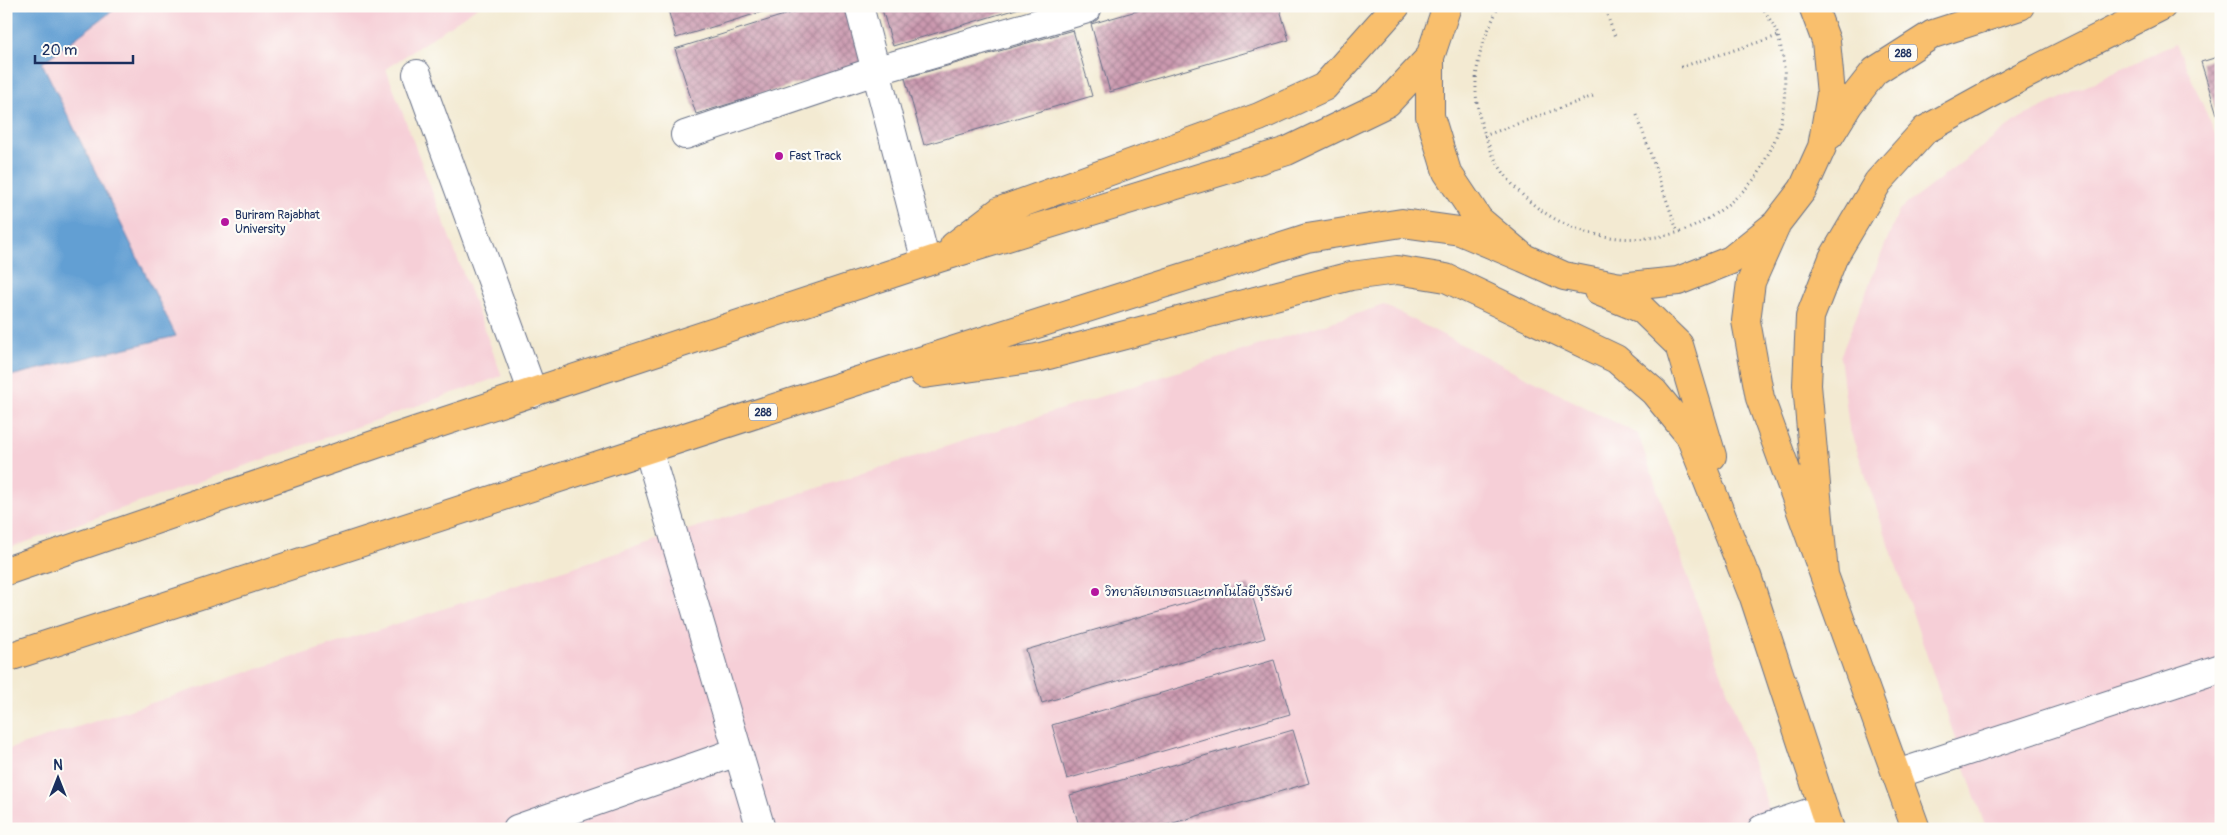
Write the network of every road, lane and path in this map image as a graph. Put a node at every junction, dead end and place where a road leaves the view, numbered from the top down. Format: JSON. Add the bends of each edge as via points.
{"nodes":[{"id":1,"x":859,"y":6,"type":"edge"},
{"id":2,"x":1396,"y":6,"type":"edge"},
{"id":3,"x":1447,"y":6,"type":"edge"},
{"id":4,"x":1499,"y":6,"type":"edge"},
{"id":5,"x":1604,"y":6,"type":"edge"},
{"id":6,"x":1762,"y":6,"type":"edge"},
{"id":7,"x":1813,"y":6,"type":"edge"},
{"id":8,"x":2020,"y":6,"type":"edge"},
{"id":9,"x":2162,"y":6,"type":"edge"},
{"id":10,"x":1089,"y":7,"type":"edge"},
{"id":11,"x":1778,"y":36,"type":"junction"},
{"id":12,"x":1615,"y":37,"type":"dead end"},
{"id":13,"x":1430,"y":57,"type":"junction"},
{"id":14,"x":1681,"y":67,"type":"dead end"},
{"id":15,"x":875,"y":71,"type":"junction"},
{"id":16,"x":417,"y":74,"type":"dead end"},
{"id":17,"x":1596,"y":95,"type":"dead end"},
{"id":18,"x":1637,"y":115,"type":"dead end"},
{"id":19,"x":685,"y":134,"type":"dead end"},
{"id":20,"x":1484,"y":136,"type":"junction"},
{"id":21,"x":1822,"y":148,"type":"junction"},
{"id":22,"x":1776,"y":224,"type":"junction"},
{"id":23,"x":1678,"y":233,"type":"junction"},
{"id":24,"x":1524,"y":258,"type":"junction"},
{"id":25,"x":933,"y":260,"type":"junction"},
{"id":26,"x":1564,"y":276,"type":"junction"},
{"id":27,"x":848,"y":384,"type":"junction"},
{"id":28,"x":533,"y":393,"type":"junction"},
{"id":29,"x":648,"y":449,"type":"junction"},
{"id":30,"x":6,"y":571,"type":"edge"},
{"id":31,"x":1824,"y":574,"type":"junction"},
{"id":32,"x":1752,"y":593,"type":"junction"},
{"id":33,"x":6,"y":658,"type":"edge"},
{"id":34,"x":2221,"y":668,"type":"edge"},
{"id":35,"x":737,"y":752,"type":"junction"},
{"id":36,"x":1897,"y":774,"type":"junction"},
{"id":37,"x":1826,"y":818,"type":"edge"},
{"id":38,"x":525,"y":828,"type":"edge"},
{"id":39,"x":761,"y":829,"type":"edge"},
{"id":40,"x":1762,"y":829,"type":"edge"},
{"id":41,"x":1916,"y":829,"type":"edge"}],
"edges":[{"from":1,"to":15,"type":"street"},
{"from":2,"to":25,"type":"main road","via":[[1324,87],[1259,117],[1000,211]]},
{"from":3,"to":13,"type":"main road"},
{"from":4,"to":20,"type":"path","via":[[1482,43],[1476,90]]},
{"from":5,"to":12,"type":"path"},
{"from":6,"to":11,"type":"path"},
{"from":7,"to":21,"type":"main road","via":[[1826,41],[1831,94]]},
{"from":8,"to":21,"type":"main road","number":"288","via":[[1933,34],[1876,71],[1849,104]]},
{"from":9,"to":31,"type":"main road","via":[[2021,76],[1924,130],[1878,182],[1833,258],[1810,317],[1806,385]]},
{"from":10,"to":15,"type":"street"},
{"from":11,"to":14,"type":"path"},
{"from":11,"to":23,"type":"path","via":[[1786,84],[1779,132],[1756,176],[1722,211]]},
{"from":13,"to":24,"type":"main road","via":[[1430,116],[1447,172],[1479,220]]},
{"from":13,"to":25,"type":"main road","via":[[1387,103],[1286,151]]},
{"from":15,"to":19,"type":"street"},
{"from":15,"to":25,"type":"street"},
{"from":16,"to":28,"type":"street"},
{"from":17,"to":20,"type":"path"},
{"from":18,"to":23,"type":"path"},
{"from":20,"to":23,"type":"path","via":[[1508,179],[1528,201],[1561,224],[1599,237],[1638,240]]},
{"from":21,"to":22,"type":"main road","via":[[1803,189]]},
{"from":22,"to":26,"type":"main road","via":[[1731,260],[1678,281],[1620,287]]},
{"from":22,"to":31,"type":"main road","via":[[1751,282],[1746,321],[1760,398]]},
{"from":24,"to":26,"type":"main road"},
{"from":24,"to":27,"type":"main road","number":"288","via":[[1460,231],[1402,223],[1308,238]]},
{"from":25,"to":28,"type":"main road"},
{"from":26,"to":32,"type":"main road","via":[[1642,309],[1679,344]]},
{"from":27,"to":29,"type":"main road","number":"288"},
{"from":27,"to":32,"type":"main road","via":[[1037,358],[1351,276],[1397,270],[1446,278],[1616,359],[1654,392],[1690,436]]},
{"from":28,"to":30,"type":"main road"},
{"from":29,"to":33,"type":"main road","number":"288"},
{"from":29,"to":35,"type":"street"},
{"from":31,"to":36,"type":"main road"},
{"from":32,"to":37,"type":"main road"},
{"from":34,"to":36,"type":"street"},
{"from":35,"to":38,"type":"street"},
{"from":35,"to":39,"type":"street"},
{"from":36,"to":41,"type":"main road"},
{"from":37,"to":40,"type":"street"}]}
